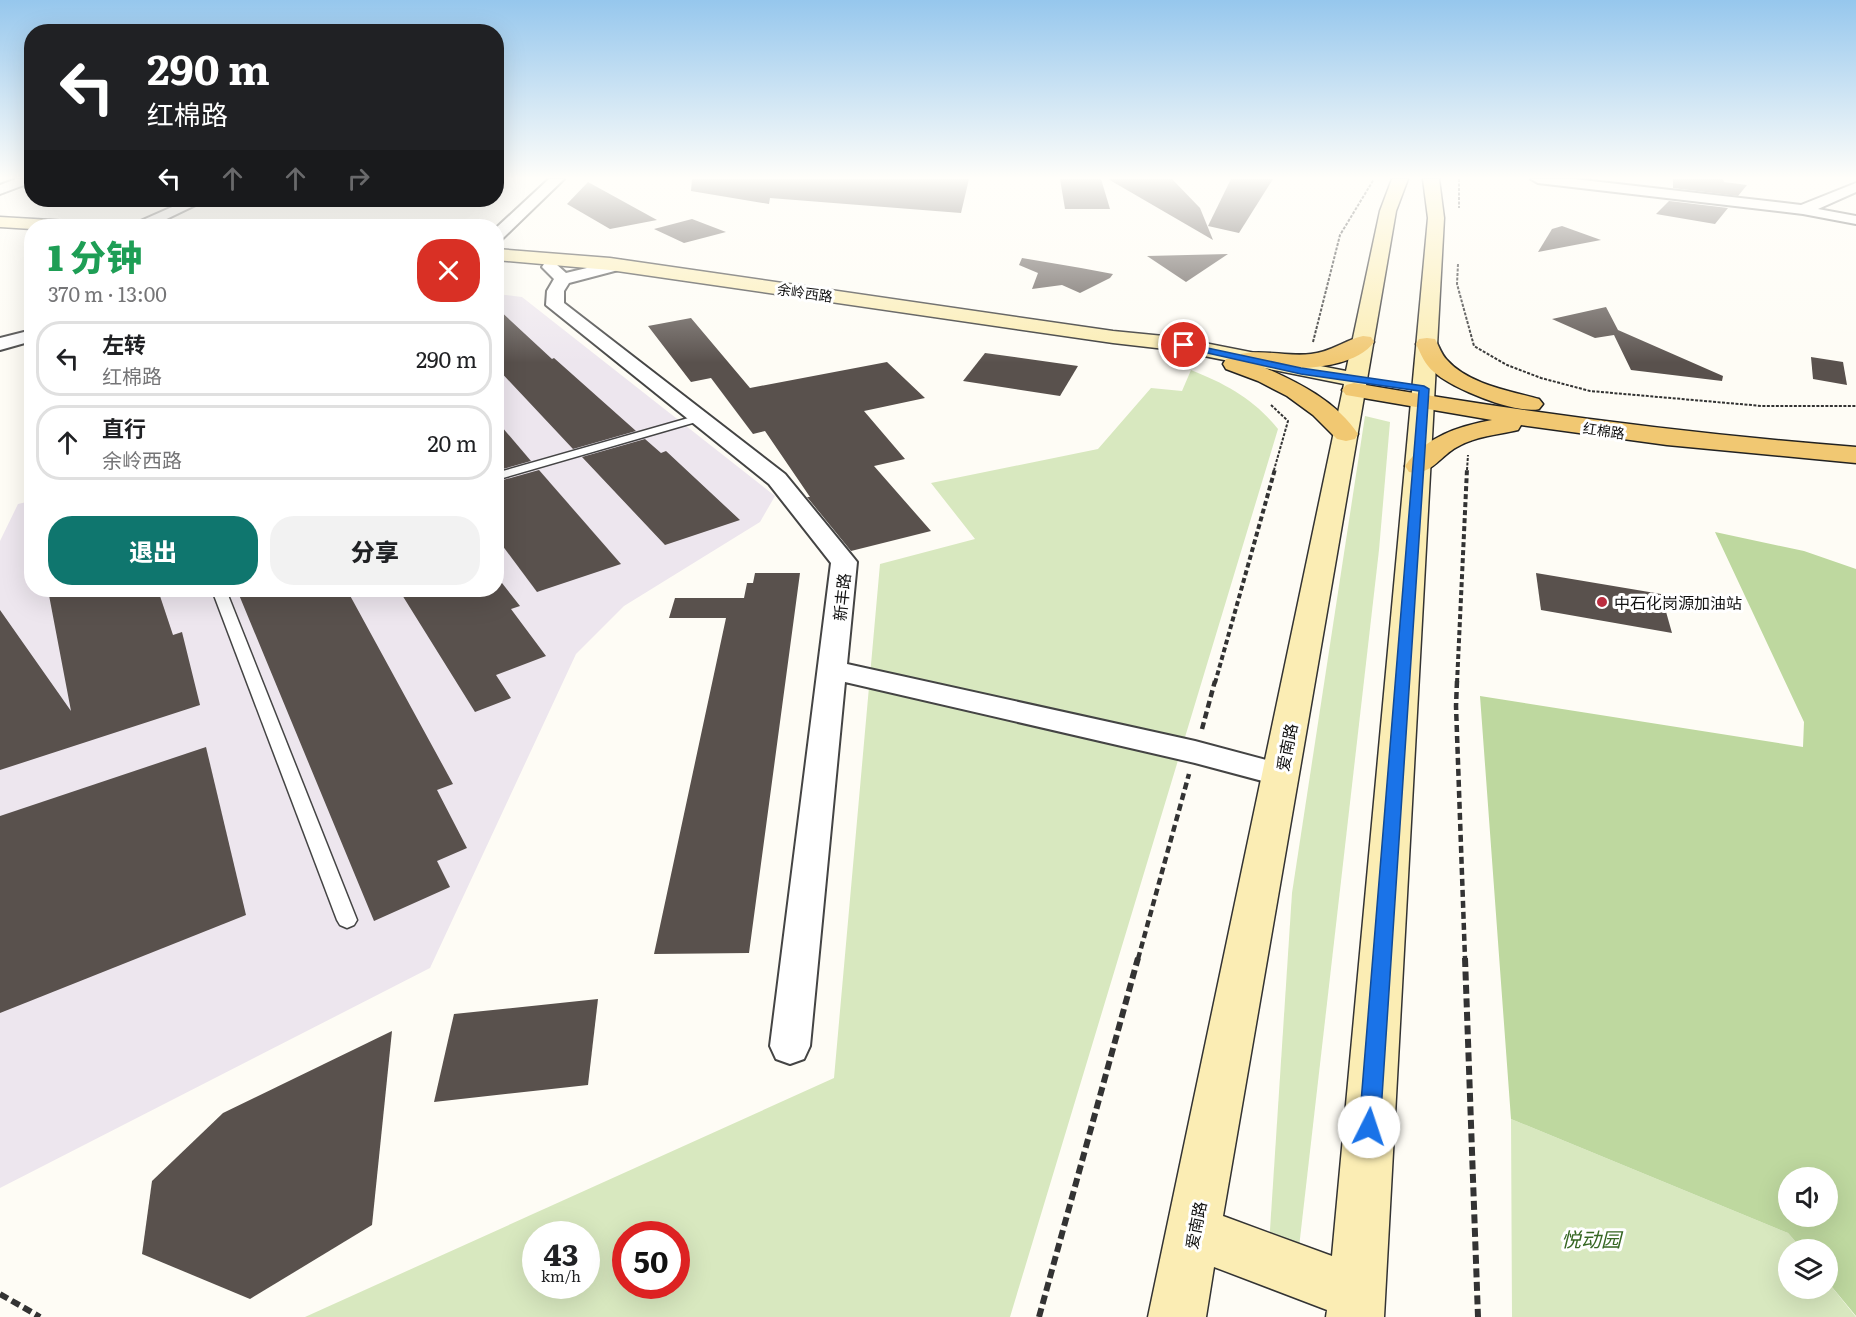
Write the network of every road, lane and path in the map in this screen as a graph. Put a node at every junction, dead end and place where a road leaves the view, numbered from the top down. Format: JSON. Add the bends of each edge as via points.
{"nodes":[{"id":1,"x":1339,"y":240,"type":"edge"},
{"id":2,"x":1382,"y":240,"type":"edge"},
{"id":3,"x":1434,"y":240,"type":"edge"},
{"id":4,"x":504,"y":255,"type":"edge"},
{"id":5,"x":537,"y":257,"type":"junction"},
{"id":6,"x":1458,"y":261,"type":"dead end"},
{"id":7,"x":620,"y":265,"type":"junction"},
{"id":8,"x":563,"y":279,"type":"junction"},
{"id":9,"x":24,"y":337,"type":"edge"},
{"id":10,"x":0,"y":344,"type":"edge"},
{"id":11,"x":1313,"y":344,"type":"dead end"},
{"id":12,"x":1427,"y":344,"type":"junction"},
{"id":13,"x":1240,"y":362,"type":"junction"},
{"id":14,"x":1358,"y":370,"type":"junction"},
{"id":15,"x":1424,"y":396,"type":"junction"},
{"id":16,"x":1266,"y":399,"type":"dead end"},
{"id":17,"x":1536,"y":405,"type":"junction"},
{"id":18,"x":1856,"y":406,"type":"edge"},
{"id":19,"x":699,"y":418,"type":"junction"},
{"id":20,"x":1560,"y":424,"type":"junction"},
{"id":21,"x":1346,"y":434,"type":"junction"},
{"id":22,"x":1856,"y":435,"type":"edge"},
{"id":23,"x":1468,"y":448,"type":"dead end"},
{"id":24,"x":1856,"y":455,"type":"edge"},
{"id":25,"x":1418,"y":466,"type":"junction"},
{"id":26,"x":504,"y":475,"type":"edge"},
{"id":27,"x":222,"y":597,"type":"edge"},
{"id":28,"x":833,"y":670,"type":"junction"},
{"id":29,"x":1196,"y":752,"type":"junction"},
{"id":30,"x":1281,"y":775,"type":"junction"},
{"id":31,"x":347,"y":920,"type":"dead end"},
{"id":32,"x":790,"y":1046,"type":"dead end"},
{"id":33,"x":1193,"y":1232,"type":"junction"},
{"id":34,"x":0,"y":1294,"type":"edge"},
{"id":35,"x":1356,"y":1305,"type":"edge"},
{"id":36,"x":40,"y":1317,"type":"edge"},
{"id":37,"x":1039,"y":1317,"type":"edge"},
{"id":38,"x":1177,"y":1317,"type":"edge"},
{"id":39,"x":1478,"y":1317,"type":"edge"}],
"edges":[{"from":1,"to":11,"type":"path"},
{"from":2,"to":14,"type":"main road","name":"爱南路"},
{"from":3,"to":12,"type":"main road"},
{"from":4,"to":5,"type":"main road","name":"余岭西路"},
{"from":5,"to":7,"type":"main road","name":"余岭西路"},
{"from":5,"to":8,"type":"street"},
{"from":6,"to":18,"type":"path","via":[[1457,284],[1474,346],[1541,378],[1590,391],[1762,406]]},
{"from":7,"to":8,"type":"street"},
{"from":7,"to":13,"type":"main road","name":"余岭西路","via":[[1113,336]]},
{"from":8,"to":19,"type":"street","name":"新丰路","via":[[554,294],[555,305]]},
{"from":9,"to":10,"type":"street"},
{"from":12,"to":15,"type":"main road"},
{"from":12,"to":17,"type":"main road","via":[[1441,368],[1458,378]]},
{"from":13,"to":14,"type":"main road","name":"余岭西路"},
{"from":13,"to":14,"type":"main road","via":[[1295,363],[1351,351]]},
{"from":13,"to":21,"type":"main road","via":[[1302,394]]},
{"from":14,"to":15,"type":"main road","name":"红棉路"},
{"from":14,"to":21,"type":"main road","name":"爱南路"},
{"from":15,"to":17,"type":"main road","name":"红棉路"},
{"from":15,"to":20,"type":"main road","name":"红棉路"},
{"from":15,"to":25,"type":"main road"},
{"from":16,"to":29,"type":"path","via":[[1288,421]]},
{"from":17,"to":22,"type":"main road","name":"红棉路","via":[[1688,423]]},
{"from":19,"to":26,"type":"lane"},
{"from":19,"to":28,"type":"street","name":"新丰路","via":[[777,479],[844,562]]},
{"from":20,"to":24,"type":"main road","name":"红棉路"},
{"from":20,"to":25,"type":"main road","via":[[1524,424],[1470,432],[1433,449]]},
{"from":21,"to":30,"type":"main road","name":"爱南路"},
{"from":23,"to":39,"type":"path","via":[[1456,706]]},
{"from":25,"to":35,"type":"main road"},
{"from":27,"to":31,"type":"lane"},
{"from":28,"to":29,"type":"street"},
{"from":28,"to":32,"type":"street","name":"新丰路"},
{"from":29,"to":30,"type":"street"},
{"from":29,"to":37,"type":"path"},
{"from":30,"to":33,"type":"main road","name":"爱南路"},
{"from":33,"to":35,"type":"main road"},
{"from":33,"to":38,"type":"main road","name":"爱南路"},
{"from":34,"to":36,"type":"path"}]}
